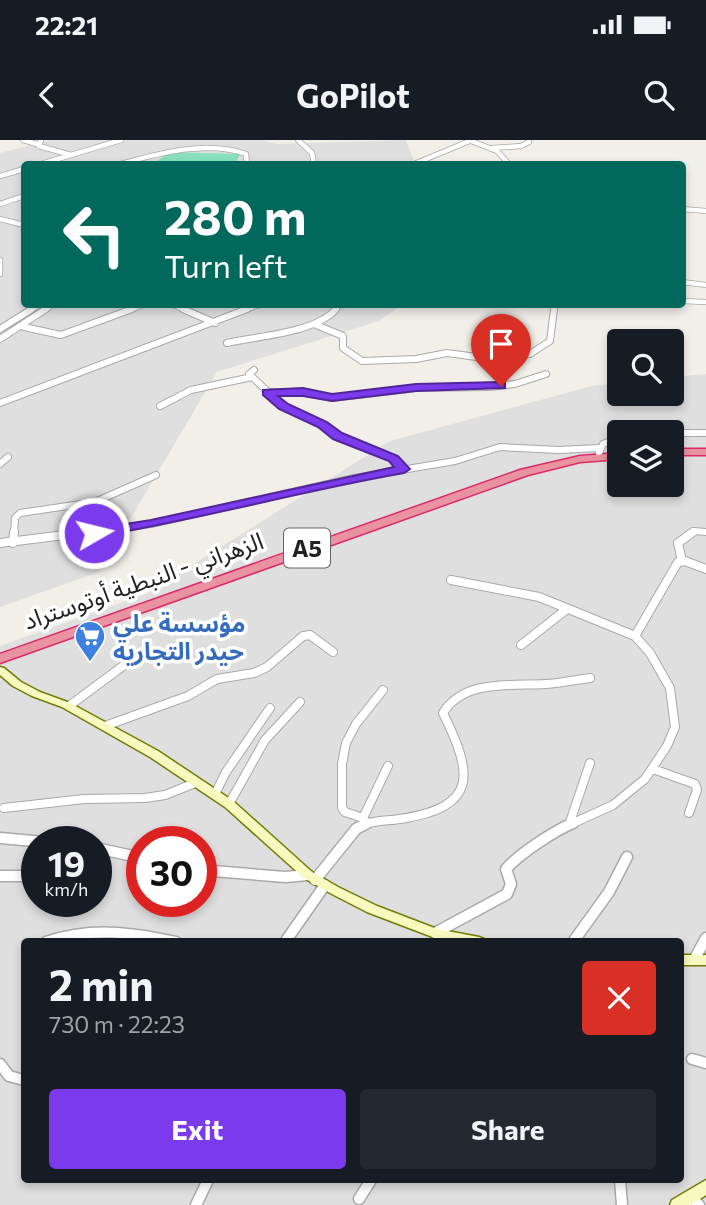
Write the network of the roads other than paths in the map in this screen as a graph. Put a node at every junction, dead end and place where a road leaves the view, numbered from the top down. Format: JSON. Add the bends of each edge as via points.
{"nodes":[{"id":1,"x":23,"y":140,"type":"edge"},
{"id":2,"x":121,"y":140,"type":"edge"},
{"id":3,"x":298,"y":140,"type":"edge"},
{"id":4,"x":472,"y":140,"type":"edge"},
{"id":5,"x":39,"y":142,"type":"edge"},
{"id":6,"x":529,"y":142,"type":"dead end"},
{"id":7,"x":492,"y":148,"type":"junction"},
{"id":8,"x":71,"y":155,"type":"junction"},
{"id":9,"x":51,"y":161,"type":"edge"},
{"id":10,"x":130,"y":161,"type":"edge"},
{"id":11,"x":247,"y":161,"type":"edge"},
{"id":12,"x":313,"y":161,"type":"edge"},
{"id":13,"x":421,"y":161,"type":"edge"},
{"id":14,"x":507,"y":161,"type":"edge"},
{"id":15,"x":21,"y":170,"type":"edge"},
{"id":16,"x":0,"y":176,"type":"edge"},
{"id":17,"x":21,"y":197,"type":"edge"},
{"id":18,"x":0,"y":204,"type":"edge"},
{"id":19,"x":686,"y":209,"type":"edge"},
{"id":20,"x":706,"y":211,"type":"edge"},
{"id":21,"x":0,"y":219,"type":"edge"},
{"id":22,"x":21,"y":224,"type":"edge"},
{"id":23,"x":0,"y":260,"type":"edge"},
{"id":24,"x":0,"y":274,"type":"edge"},
{"id":25,"x":686,"y":282,"type":"edge"},
{"id":26,"x":706,"y":285,"type":"edge"},
{"id":27,"x":704,"y":301,"type":"edge"},
{"id":28,"x":686,"y":302,"type":"edge"},
{"id":29,"x":34,"y":308,"type":"edge"},
{"id":30,"x":48,"y":308,"type":"edge"},
{"id":31,"x":135,"y":308,"type":"edge"},
{"id":32,"x":180,"y":308,"type":"edge"},
{"id":33,"x":251,"y":308,"type":"edge"},
{"id":34,"x":338,"y":308,"type":"edge"},
{"id":35,"x":554,"y":308,"type":"edge"},
{"id":36,"x":215,"y":323,"type":"junction"},
{"id":37,"x":314,"y":324,"type":"junction"},
{"id":38,"x":24,"y":327,"type":"dead end"},
{"id":39,"x":0,"y":329,"type":"edge"},
{"id":40,"x":0,"y":339,"type":"edge"},
{"id":41,"x":227,"y":343,"type":"dead end"},
{"id":42,"x":546,"y":374,"type":"dead end"},
{"id":43,"x":267,"y":392,"type":"junction"},
{"id":44,"x":0,"y":403,"type":"edge"},
{"id":45,"x":160,"y":406,"type":"dead end"},
{"id":46,"x":684,"y":433,"type":"edge"},
{"id":47,"x":706,"y":433,"type":"edge"},
{"id":48,"x":607,"y":442,"type":"edge"},
{"id":49,"x":599,"y":451,"type":"junction"},
{"id":50,"x":607,"y":452,"type":"edge"},
{"id":51,"x":706,"y":453,"type":"edge"},
{"id":52,"x":684,"y":454,"type":"edge"},
{"id":53,"x":607,"y":456,"type":"edge"},
{"id":54,"x":8,"y":457,"type":"dead end"},
{"id":55,"x":0,"y":464,"type":"edge"},
{"id":56,"x":404,"y":469,"type":"junction"},
{"id":57,"x":156,"y":475,"type":"dead end"},
{"id":58,"x":706,"y":532,"type":"edge"},
{"id":59,"x":13,"y":542,"type":"junction"},
{"id":60,"x":0,"y":543,"type":"edge"},
{"id":61,"x":682,"y":561,"type":"junction"},
{"id":62,"x":706,"y":569,"type":"edge"},
{"id":63,"x":451,"y":580,"type":"dead end"},
{"id":64,"x":567,"y":609,"type":"junction"},
{"id":65,"x":635,"y":636,"type":"junction"},
{"id":66,"x":521,"y":645,"type":"dead end"},
{"id":67,"x":0,"y":651,"type":"edge"},
{"id":68,"x":333,"y":652,"type":"dead end"},
{"id":69,"x":0,"y":659,"type":"edge"},
{"id":70,"x":127,"y":663,"type":"dead end"},
{"id":71,"x":0,"y":670,"type":"edge"},
{"id":72,"x":590,"y":678,"type":"dead end"},
{"id":73,"x":383,"y":690,"type":"dead end"},
{"id":74,"x":300,"y":702,"type":"dead end"},
{"id":75,"x":69,"y":706,"type":"junction"},
{"id":76,"x":270,"y":708,"type":"dead end"},
{"id":77,"x":105,"y":726,"type":"junction"},
{"id":78,"x":590,"y":763,"type":"dead end"},
{"id":79,"x":388,"y":765,"type":"dead end"},
{"id":80,"x":653,"y":769,"type":"junction"},
{"id":81,"x":195,"y":783,"type":"junction"},
{"id":82,"x":215,"y":794,"type":"junction"},
{"id":83,"x":229,"y":804,"type":"junction"},
{"id":84,"x":4,"y":808,"type":"dead end"},
{"id":85,"x":689,"y":813,"type":"dead end"},
{"id":86,"x":364,"y":821,"type":"junction"},
{"id":87,"x":570,"y":822,"type":"junction"},
{"id":88,"x":0,"y":838,"type":"edge"},
{"id":89,"x":21,"y":840,"type":"edge"},
{"id":90,"x":627,"y":857,"type":"dead end"},
{"id":91,"x":217,"y":871,"type":"edge"},
{"id":92,"x":0,"y":876,"type":"edge"},
{"id":93,"x":21,"y":876,"type":"edge"},
{"id":94,"x":316,"y":880,"type":"junction"},
{"id":95,"x":435,"y":933,"type":"junction"},
{"id":96,"x":58,"y":938,"type":"edge"},
{"id":97,"x":148,"y":938,"type":"edge"},
{"id":98,"x":287,"y":938,"type":"edge"},
{"id":99,"x":459,"y":938,"type":"edge"},
{"id":100,"x":576,"y":938,"type":"edge"},
{"id":101,"x":706,"y":938,"type":"edge"},
{"id":102,"x":693,"y":960,"type":"edge"},
{"id":103,"x":692,"y":1059,"type":"dead end"},
{"id":104,"x":706,"y":1063,"type":"edge"},
{"id":105,"x":0,"y":1064,"type":"edge"},
{"id":106,"x":21,"y":1079,"type":"edge"},
{"id":107,"x":207,"y":1183,"type":"edge"},
{"id":108,"x":369,"y":1183,"type":"edge"},
{"id":109,"x":620,"y":1183,"type":"edge"},
{"id":110,"x":706,"y":1187,"type":"edge"},
{"id":111,"x":359,"y":1199,"type":"dead end"},
{"id":112,"x":689,"y":1202,"type":"edge"},
{"id":113,"x":196,"y":1205,"type":"edge"},
{"id":114,"x":622,"y":1205,"type":"edge"}],
"edges":[{"from":1,"to":5,"type":"street"},
{"from":2,"to":8,"type":"street"},
{"from":3,"to":12,"type":"street","via":[[312,153]]},
{"from":4,"to":7,"type":"street"},
{"from":4,"to":13,"type":"street"},
{"from":5,"to":8,"type":"street"},
{"from":6,"to":7,"type":"street"},
{"from":7,"to":14,"type":"street"},
{"from":8,"to":9,"type":"street"},
{"from":10,"to":11,"type":"street","via":[[201,142],[239,146]]},
{"from":15,"to":16,"type":"street"},
{"from":17,"to":18,"type":"street"},
{"from":19,"to":20,"type":"street"},
{"from":21,"to":22,"type":"street"},
{"from":23,"to":24,"type":"street"},
{"from":25,"to":26,"type":"street"},
{"from":27,"to":28,"type":"street"},
{"from":29,"to":39,"type":"street"},
{"from":30,"to":40,"type":"street"},
{"from":31,"to":38,"type":"street","via":[[61,335]]},
{"from":32,"to":36,"type":"street"},
{"from":33,"to":36,"type":"street"},
{"from":34,"to":37,"type":"street","via":[[332,317]]},
{"from":35,"to":37,"type":"street","via":[[550,341],[521,356],[447,353],[362,361],[343,348],[343,336]]},
{"from":36,"to":44,"type":"street"},
{"from":37,"to":41,"type":"street"},
{"from":42,"to":43,"type":"street","via":[[490,387],[416,388],[332,398]]},
{"from":43,"to":45,"type":"street","via":[[253,373],[191,390]]},
{"from":43,"to":56,"type":"street","via":[[284,407],[393,459]]},
{"from":46,"to":47,"type":"street"},
{"from":48,"to":49,"type":"street"},
{"from":49,"to":50,"type":"highway","name":"الزهراني - النبطية أوتوستراد","number":"A5"},
{"from":49,"to":56,"type":"street","via":[[500,447],[455,461]]},
{"from":49,"to":67,"type":"highway","name":"الزهراني - النبطية أوتوستراد","number":"A5","via":[[515,471]]},
{"from":51,"to":52,"type":"highway"},
{"from":53,"to":69,"type":"highway","name":"الزهراني - النبطية أوتوستراد","number":"A5","via":[[524,472]]},
{"from":54,"to":55,"type":"street"},
{"from":56,"to":59,"type":"street","via":[[151,524]]},
{"from":57,"to":59,"type":"street","via":[[95,502],[20,513],[15,518]]},
{"from":58,"to":61,"type":"street","via":[[694,531],[678,543]]},
{"from":59,"to":60,"type":"street"},
{"from":61,"to":62,"type":"street"},
{"from":61,"to":65,"type":"street"},
{"from":63,"to":64,"type":"street","via":[[539,597]]},
{"from":64,"to":65,"type":"street"},
{"from":64,"to":66,"type":"street"},
{"from":65,"to":80,"type":"street","via":[[670,688],[676,719]]},
{"from":68,"to":77,"type":"street","via":[[310,635],[303,636],[254,673],[217,679],[188,696]]},
{"from":70,"to":75,"type":"street"},
{"from":71,"to":75,"type":"street","via":[[36,694]]},
{"from":72,"to":86,"type":"street","via":[[546,684],[499,683],[450,702],[443,713],[466,765],[458,798],[450,806],[418,817]]},
{"from":73,"to":86,"type":"street","via":[[352,729],[343,749],[342,808]]},
{"from":74,"to":83,"type":"street","via":[[265,740]]},
{"from":75,"to":77,"type":"street"},
{"from":76,"to":82,"type":"street"},
{"from":77,"to":81,"type":"street"},
{"from":78,"to":87,"type":"street"},
{"from":79,"to":86,"type":"street"},
{"from":80,"to":85,"type":"street","via":[[696,786]]},
{"from":80,"to":87,"type":"street","via":[[613,805]]},
{"from":81,"to":82,"type":"street"},
{"from":81,"to":84,"type":"street","via":[[145,798]]},
{"from":82,"to":83,"type":"street"},
{"from":83,"to":94,"type":"street"},
{"from":86,"to":94,"type":"street"},
{"from":87,"to":95,"type":"street","via":[[507,866],[511,884],[507,894]]},
{"from":88,"to":89,"type":"street"},
{"from":90,"to":100,"type":"street","via":[[609,892]]},
{"from":91,"to":94,"type":"street"},
{"from":92,"to":93,"type":"street"},
{"from":94,"to":95,"type":"street","via":[[372,909]]},
{"from":94,"to":98,"type":"street"},
{"from":95,"to":99,"type":"street"},
{"from":96,"to":97,"type":"street","via":[[93,930]]},
{"from":101,"to":102,"type":"street"},
{"from":103,"to":104,"type":"street"},
{"from":105,"to":106,"type":"street","via":[[9,1076]]},
{"from":107,"to":113,"type":"street"},
{"from":108,"to":111,"type":"street"},
{"from":109,"to":114,"type":"street"},
{"from":110,"to":112,"type":"street"}]}
